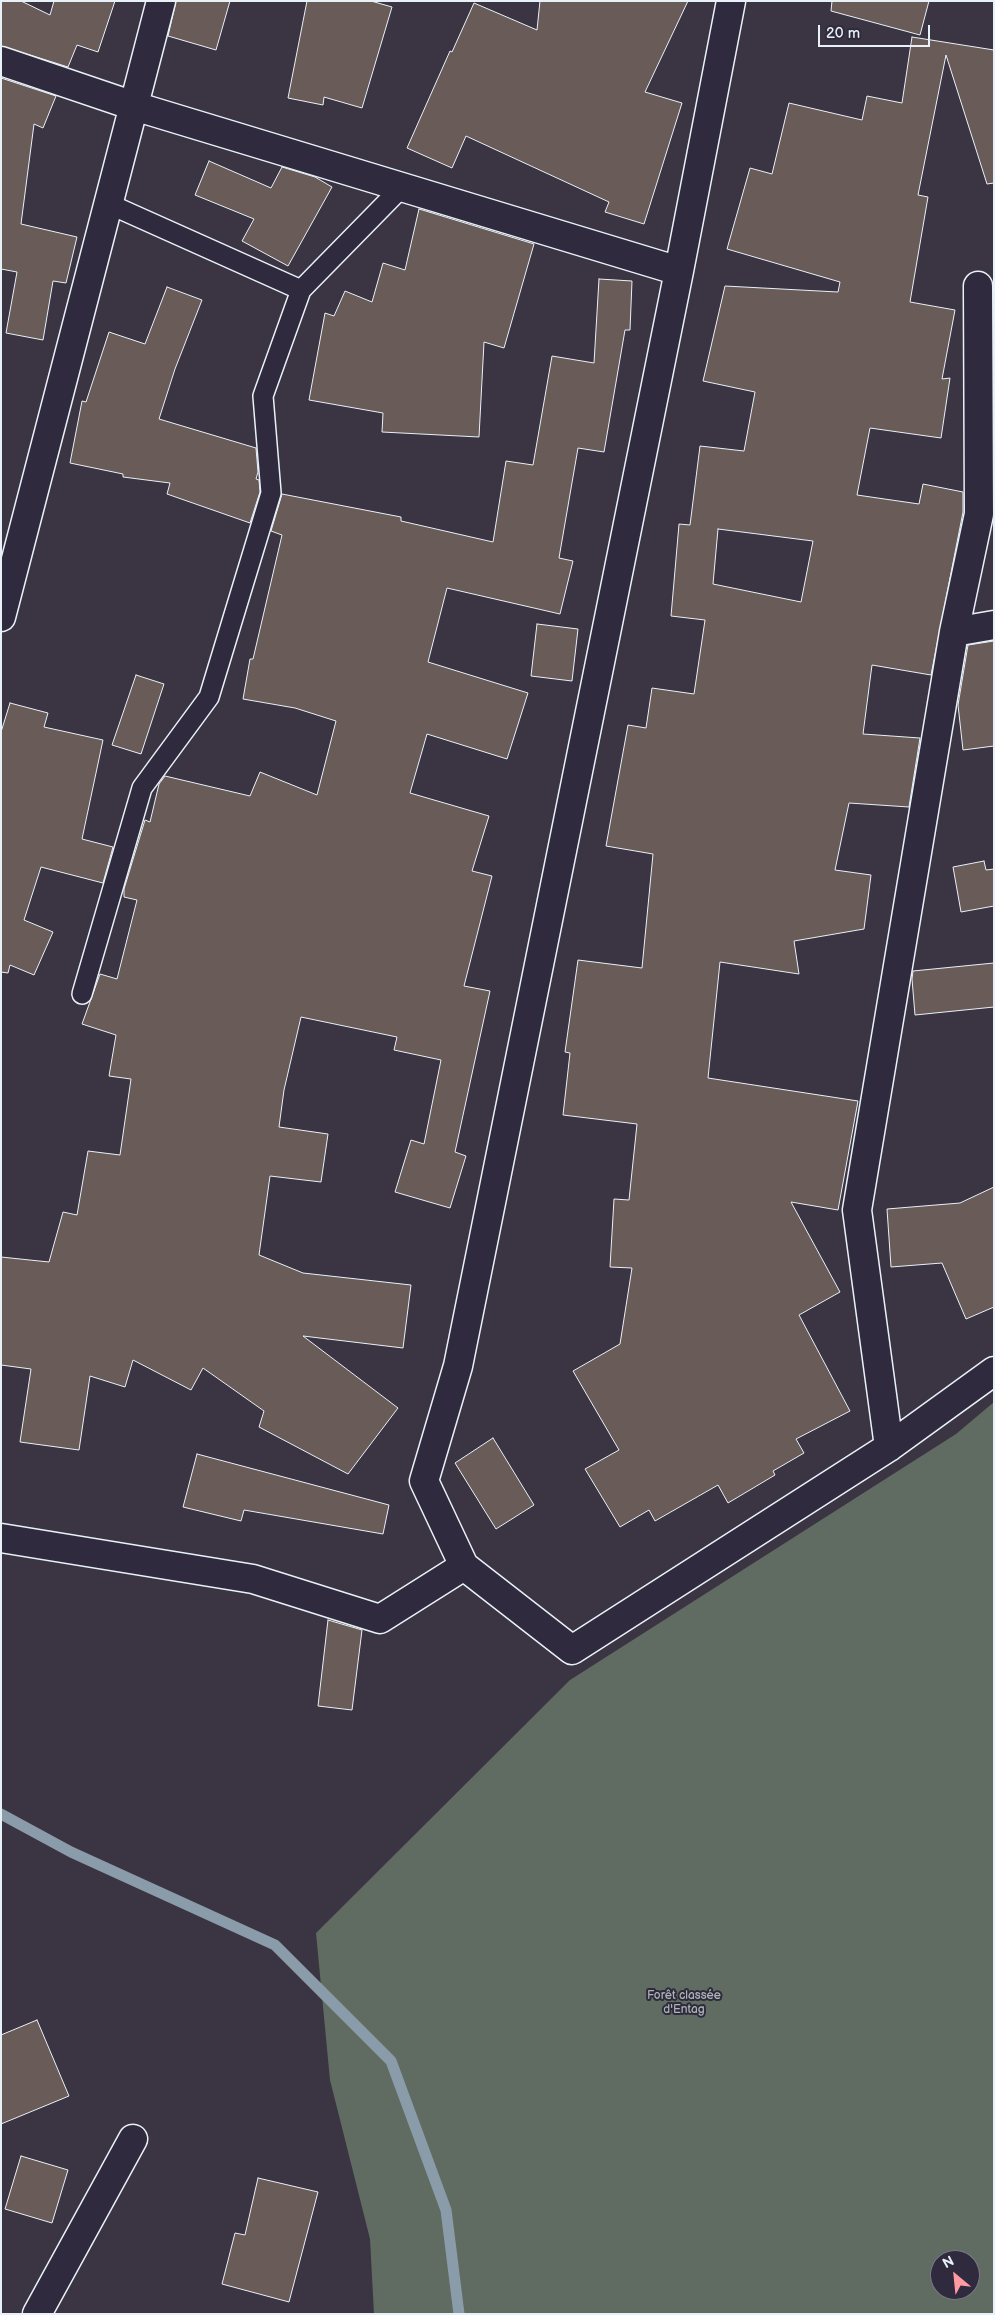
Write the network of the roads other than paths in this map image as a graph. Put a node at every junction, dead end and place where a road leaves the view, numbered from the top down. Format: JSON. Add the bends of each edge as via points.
{"nodes":[{"id":1,"x":161,"y":1,"type":"edge"},
{"id":2,"x":731,"y":1,"type":"edge"},
{"id":3,"x":1,"y":61,"type":"edge"},
{"id":4,"x":134,"y":106,"type":"junction"},
{"id":5,"x":402,"y":187,"type":"junction"},
{"id":6,"x":109,"y":204,"type":"junction"},
{"id":7,"x":679,"y":271,"type":"junction"},
{"id":8,"x":978,"y":286,"type":"dead end"},
{"id":9,"x":301,"y":290,"type":"junction"},
{"id":10,"x":1,"y":617,"type":"edge"},
{"id":11,"x":994,"y":625,"type":"edge"},
{"id":12,"x":954,"y":632,"type":"junction"},
{"id":13,"x":82,"y":994,"type":"dead end"},
{"id":14,"x":994,"y":1370,"type":"edge"},
{"id":15,"x":889,"y":1447,"type":"junction"},
{"id":16,"x":1,"y":1538,"type":"edge"},
{"id":17,"x":464,"y":1566,"type":"junction"},
{"id":18,"x":133,"y":2139,"type":"dead end"},
{"id":19,"x":37,"y":2314,"type":"edge"}],
"edges":[{"from":1,"to":4,"type":"street"},
{"from":2,"to":7,"type":"street"},
{"from":3,"to":4,"type":"street"},
{"from":4,"to":5,"type":"street"},
{"from":4,"to":6,"type":"street"},
{"from":5,"to":7,"type":"street"},
{"from":5,"to":9,"type":"lane"},
{"from":6,"to":9,"type":"lane"},
{"from":6,"to":10,"type":"street"},
{"from":7,"to":17,"type":"street","via":[[458,1366],[424,1481]]},
{"from":8,"to":12,"type":"street","via":[[979,514]]},
{"from":9,"to":13,"type":"lane","via":[[263,396],[271,493],[209,696],[142,788]]},
{"from":11,"to":12,"type":"street"},
{"from":12,"to":15,"type":"street","via":[[857,1210]]},
{"from":14,"to":15,"type":"street"},
{"from":15,"to":17,"type":"street","via":[[572,1650]]},
{"from":16,"to":17,"type":"street","via":[[253,1579],[380,1619]]},
{"from":18,"to":19,"type":"street"}]}
